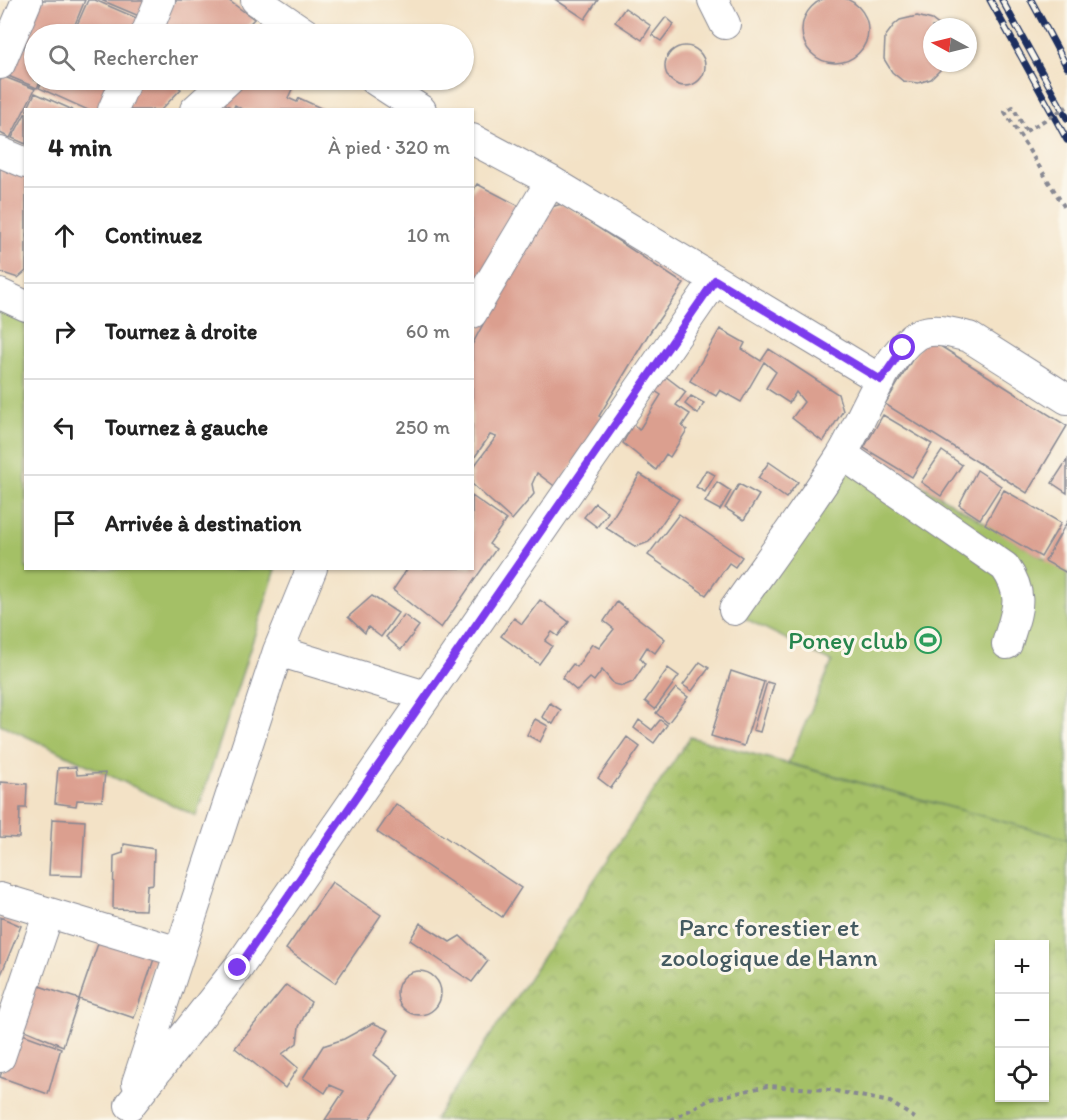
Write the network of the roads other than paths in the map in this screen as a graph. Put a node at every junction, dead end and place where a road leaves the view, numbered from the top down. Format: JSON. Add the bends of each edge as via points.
{"nodes":[{"id":1,"x":27,"y":0,"type":"edge"},
{"id":2,"x":160,"y":0,"type":"edge"},
{"id":3,"x":256,"y":0,"type":"edge"},
{"id":4,"x":150,"y":24,"type":"edge"},
{"id":5,"x":284,"y":24,"type":"edge"},
{"id":6,"x":0,"y":64,"type":"edge"},
{"id":7,"x":122,"y":90,"type":"edge"},
{"id":8,"x":219,"y":90,"type":"edge"},
{"id":9,"x":390,"y":90,"type":"edge"},
{"id":10,"x":114,"y":108,"type":"edge"},
{"id":11,"x":202,"y":108,"type":"edge"},
{"id":12,"x":418,"y":108,"type":"edge"},
{"id":13,"x":474,"y":140,"type":"edge"},
{"id":14,"x":0,"y":152,"type":"edge"},
{"id":15,"x":24,"y":162,"type":"edge"},
{"id":16,"x":551,"y":181,"type":"junction"},
{"id":17,"x":715,"y":280,"type":"junction"},
{"id":18,"x":0,"y":294,"type":"edge"},
{"id":19,"x":24,"y":305,"type":"edge"},
{"id":20,"x":474,"y":310,"type":"edge"},
{"id":21,"x":881,"y":380,"type":"junction"},
{"id":22,"x":1067,"y":399,"type":"edge"},
{"id":23,"x":842,"y":454,"type":"junction"},
{"id":24,"x":313,"y":571,"type":"edge"},
{"id":25,"x":734,"y":610,"type":"dead end"},
{"id":26,"x":1007,"y":644,"type":"dead end"},
{"id":27,"x":278,"y":651,"type":"junction"},
{"id":28,"x":426,"y":696,"type":"junction"},
{"id":29,"x":0,"y":898,"type":"edge"},
{"id":30,"x":48,"y":915,"type":"junction"},
{"id":31,"x":179,"y":952,"type":"junction"},
{"id":32,"x":0,"y":1057,"type":"edge"},
{"id":33,"x":128,"y":1113,"type":"edge"}],
"edges":[{"from":1,"to":6,"type":"street"},
{"from":2,"to":4,"type":"street"},
{"from":3,"to":5,"type":"street"},
{"from":7,"to":10,"type":"street"},
{"from":8,"to":11,"type":"street"},
{"from":9,"to":12,"type":"street"},
{"from":13,"to":16,"type":"street"},
{"from":14,"to":15,"type":"street"},
{"from":16,"to":17,"type":"street"},
{"from":16,"to":20,"type":"street"},
{"from":17,"to":21,"type":"street"},
{"from":17,"to":28,"type":"street"},
{"from":18,"to":19,"type":"street"},
{"from":21,"to":22,"type":"street","via":[[916,336],[950,332],[969,337]]},
{"from":21,"to":23,"type":"street"},
{"from":23,"to":25,"type":"street"},
{"from":23,"to":26,"type":"street","via":[[1005,567],[1016,583],[1018,604]]},
{"from":24,"to":27,"type":"street"},
{"from":27,"to":28,"type":"street"},
{"from":27,"to":31,"type":"street"},
{"from":28,"to":33,"type":"street","via":[[238,968]]},
{"from":29,"to":30,"type":"street"},
{"from":30,"to":31,"type":"street"},
{"from":30,"to":32,"type":"street"},
{"from":31,"to":33,"type":"street"}]}
